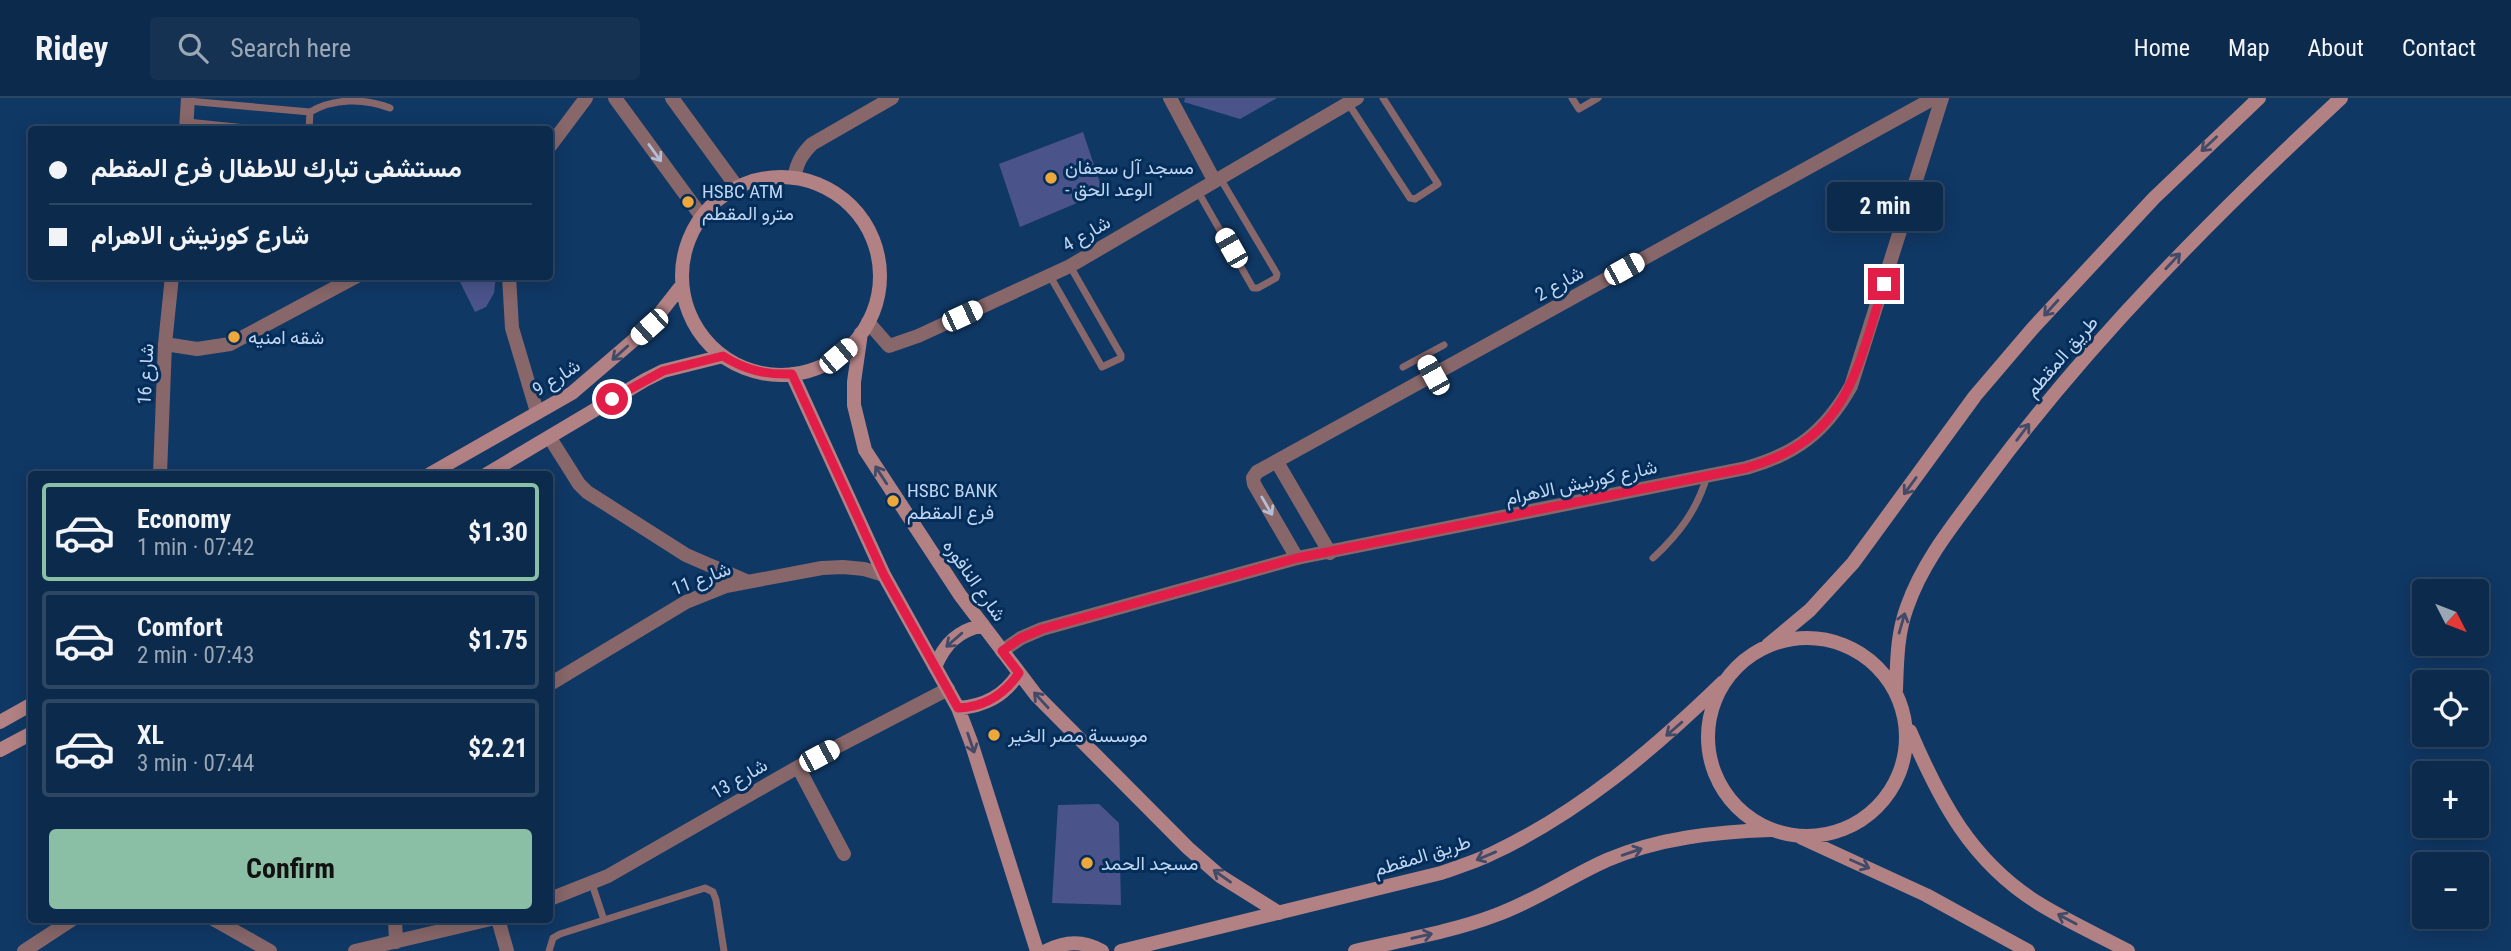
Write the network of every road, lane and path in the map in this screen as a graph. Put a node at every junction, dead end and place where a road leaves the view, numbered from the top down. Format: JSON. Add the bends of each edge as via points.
{"nodes":[{"id":1,"x":586,"y":98,"type":"edge"},
{"id":2,"x":615,"y":98,"type":"edge"},
{"id":3,"x":672,"y":98,"type":"edge"},
{"id":4,"x":892,"y":98,"type":"edge"},
{"id":5,"x":1170,"y":98,"type":"edge"},
{"id":6,"x":1383,"y":98,"type":"edge"},
{"id":7,"x":1572,"y":98,"type":"edge"},
{"id":8,"x":1598,"y":98,"type":"edge"},
{"id":9,"x":1934,"y":98,"type":"edge"},
{"id":10,"x":1942,"y":98,"type":"edge"},
{"id":11,"x":2259,"y":98,"type":"edge"},
{"id":12,"x":2341,"y":98,"type":"edge"},
{"id":13,"x":188,"y":99,"type":"edge"},
{"id":14,"x":1352,"y":100,"type":"edge"},
{"id":15,"x":390,"y":108,"type":"dead end"},
{"id":16,"x":310,"y":112,"type":"junction"},
{"id":17,"x":186,"y":126,"type":"edge"},
{"id":18,"x":309,"y":126,"type":"edge"},
{"id":19,"x":553,"y":142,"type":"edge"},
{"id":20,"x":794,"y":178,"type":"junction"},
{"id":21,"x":1217,"y":179,"type":"junction"},
{"id":22,"x":737,"y":187,"type":"junction"},
{"id":23,"x":1197,"y":190,"type":"junction"},
{"id":24,"x":702,"y":217,"type":"junction"},
{"id":25,"x":1070,"y":265,"type":"junction"},
{"id":26,"x":1049,"y":275,"type":"junction"},
{"id":27,"x":172,"y":280,"type":"edge"},
{"id":28,"x":350,"y":280,"type":"edge"},
{"id":29,"x":509,"y":280,"type":"edge"},
{"id":30,"x":682,"y":285,"type":"junction"},
{"id":31,"x":865,"y":328,"type":"junction"},
{"id":32,"x":165,"y":344,"type":"junction"},
{"id":33,"x":1444,"y":345,"type":"dead end"},
{"id":34,"x":723,"y":356,"type":"junction"},
{"id":35,"x":1422,"y":357,"type":"junction"},
{"id":36,"x":1403,"y":368,"type":"dead end"},
{"id":37,"x":792,"y":374,"type":"junction"},
{"id":38,"x":1433,"y":375,"type":"junction"},
{"id":39,"x":537,"y":412,"type":"junction"},
{"id":40,"x":550,"y":438,"type":"junction"},
{"id":41,"x":1277,"y":462,"type":"junction"},
{"id":42,"x":160,"y":471,"type":"edge"},
{"id":43,"x":435,"y":471,"type":"edge"},
{"id":44,"x":491,"y":471,"type":"edge"},
{"id":45,"x":1708,"y":476,"type":"junction"},
{"id":46,"x":1330,"y":552,"type":"junction"},
{"id":47,"x":1297,"y":558,"type":"junction"},
{"id":48,"x":1653,"y":558,"type":"dead end"},
{"id":49,"x":884,"y":575,"type":"junction"},
{"id":50,"x":747,"y":582,"type":"junction"},
{"id":51,"x":983,"y":625,"type":"junction"},
{"id":52,"x":1768,"y":645,"type":"junction"},
{"id":53,"x":1002,"y":651,"type":"junction"},
{"id":54,"x":935,"y":667,"type":"junction"},
{"id":55,"x":1019,"y":673,"type":"junction"},
{"id":56,"x":553,"y":682,"type":"edge"},
{"id":57,"x":1723,"y":682,"type":"junction"},
{"id":58,"x":947,"y":689,"type":"junction"},
{"id":59,"x":1896,"y":690,"type":"junction"},
{"id":60,"x":28,"y":706,"type":"edge"},
{"id":61,"x":958,"y":708,"type":"junction"},
{"id":62,"x":1906,"y":721,"type":"junction"},
{"id":63,"x":0,"y":722,"type":"edge"},
{"id":64,"x":28,"y":735,"type":"edge"},
{"id":65,"x":0,"y":750,"type":"edge"},
{"id":66,"x":798,"y":767,"type":"junction"},
{"id":67,"x":1770,"y":830,"type":"junction"},
{"id":68,"x":1798,"y":836,"type":"junction"},
{"id":69,"x":844,"y":854,"type":"dead end"},
{"id":70,"x":592,"y":884,"type":"junction"},
{"id":71,"x":553,"y":898,"type":"edge"},
{"id":72,"x":1279,"y":913,"type":"junction"},
{"id":73,"x":604,"y":920,"type":"junction"},
{"id":74,"x":67,"y":923,"type":"edge"},
{"id":75,"x":221,"y":923,"type":"edge"},
{"id":76,"x":395,"y":923,"type":"edge"},
{"id":77,"x":474,"y":923,"type":"edge"},
{"id":78,"x":499,"y":923,"type":"edge"},
{"id":79,"x":396,"y":942,"type":"junction"},
{"id":80,"x":23,"y":951,"type":"edge"},
{"id":81,"x":270,"y":951,"type":"edge"},
{"id":82,"x":355,"y":951,"type":"edge"},
{"id":83,"x":507,"y":951,"type":"edge"},
{"id":84,"x":549,"y":951,"type":"edge"},
{"id":85,"x":724,"y":951,"type":"edge"},
{"id":86,"x":1037,"y":951,"type":"edge"},
{"id":87,"x":1046,"y":951,"type":"edge"},
{"id":88,"x":1102,"y":951,"type":"edge"},
{"id":89,"x":1121,"y":951,"type":"edge"},
{"id":90,"x":1355,"y":951,"type":"edge"},
{"id":91,"x":2028,"y":951,"type":"edge"},
{"id":92,"x":2128,"y":951,"type":"edge"}],
"edges":[{"from":1,"to":19,"type":"street"},
{"from":2,"to":24,"type":"street","one_way":true},
{"from":3,"to":22,"type":"street"},
{"from":4,"to":20,"type":"street","via":[[812,144],[797,164]]},
{"from":5,"to":21,"type":"street"},
{"from":6,"to":14,"type":"lane","via":[[1437,184],[1415,200]]},
{"from":7,"to":8,"type":"lane","via":[[1579,108]]},
{"from":9,"to":38,"type":"street","name":"شارع 2"},
{"from":10,"to":45,"type":"street","name":"شارع كورنيش الاهرام","via":[[1851,386],[1839,406],[1808,440],[1789,452],[1768,462]]},
{"from":11,"to":52,"type":"main road","name":"طريق المقطم","one_way":true,"via":[[2154,198],[2033,328],[1975,396],[1853,563],[1810,610]]},
{"from":59,"to":12,"type":"main road","name":"طريق المقطم","one_way":true,"via":[[1899,635],[1919,578],[1933,552],[2026,427],[2178,256]]},
{"from":13,"to":16,"type":"lane"},
{"from":13,"to":17,"type":"street"},
{"from":14,"to":21,"type":"street","name":"شارع 4"},
{"from":15,"to":16,"type":"lane","via":[[358,99]]},
{"from":16,"to":18,"type":"lane"},
{"from":20,"to":22,"type":"main road","via":[[755,180]]},
{"from":20,"to":31,"type":"main road","via":[[830,190],[859,214],[869,230],[879,267],[876,304]]},
{"from":21,"to":23,"type":"street","name":"شارع 4"},
{"from":21,"to":23,"type":"lane","via":[[1276,274],[1258,288],[1253,288]]},
{"from":22,"to":24,"type":"main road"},
{"from":23,"to":25,"type":"street","name":"شارع 4"},
{"from":24,"to":30,"type":"main road","via":[[684,256]]},
{"from":25,"to":26,"type":"street","name":"شارع 4"},
{"from":25,"to":26,"type":"lane","via":[[1121,355],[1106,367]]},
{"from":26,"to":31,"type":"street","name":"شارع 4","via":[[889,346]]},
{"from":27,"to":32,"type":"street","name":"شارع 16"},
{"from":28,"to":32,"type":"street","via":[[230,344],[197,349]]},
{"from":29,"to":39,"type":"street","via":[[512,328]]},
{"from":30,"to":34,"type":"main road","via":[[691,317]]},
{"from":30,"to":39,"type":"main road","name":"شارع 9","one_way":true,"via":[[649,327],[605,366],[572,393]]},
{"from":31,"to":37,"type":"main road","via":[[831,361]]},
{"from":51,"to":31,"type":"main road","name":"شارع النافوره","one_way":true,"via":[[865,450],[854,405]]},
{"from":32,"to":42,"type":"street","name":"شارع 16"},
{"from":33,"to":35,"type":"lane"},
{"from":34,"to":37,"type":"main road","via":[[748,369]]},
{"from":34,"to":40,"type":"main road","via":[[654,376]]},
{"from":35,"to":36,"type":"lane"},
{"from":35,"to":38,"type":"lane"},
{"from":37,"to":49,"type":"main road"},
{"from":38,"to":41,"type":"street","name":"شارع 2"},
{"from":39,"to":43,"type":"main road","name":"شارع 9"},
{"from":40,"to":44,"type":"main road"},
{"from":40,"to":50,"type":"street","via":[[587,492],[687,555]]},
{"from":41,"to":46,"type":"street"},
{"from":41,"to":47,"type":"street","name":"شارع 2","one_way":true,"via":[[1257,472],[1254,484]]},
{"from":45,"to":46,"type":"street","name":"شارع كورنيش الاهرام"},
{"from":45,"to":48,"type":"lane","via":[[1687,522]]},
{"from":46,"to":47,"type":"street","name":"شارع كورنيش الاهرام"},
{"from":47,"to":53,"type":"street","name":"شارع كورنيش الاهرام","via":[[1042,629]]},
{"from":49,"to":50,"type":"street","name":"شارع 11","via":[[864,569],[822,568]]},
{"from":49,"to":54,"type":"main road"},
{"from":50,"to":56,"type":"street","name":"شارع 11","via":[[686,602]]},
{"from":51,"to":53,"type":"main road","name":"شارع النافوره"},
{"from":51,"to":54,"type":"main road","one_way":true,"via":[[948,643]]},
{"from":52,"to":57,"type":"main road"},
{"from":52,"to":59,"type":"main road","via":[[1797,638],[1827,639],[1854,649],[1878,666]]},
{"from":53,"to":55,"type":"main road","name":"شارع النافوره"},
{"from":54,"to":58,"type":"main road"},
{"from":55,"to":61,"type":"main road","via":[[993,699]]},
{"from":72,"to":55,"type":"main road","name":"شارع النافوره","one_way":true,"via":[[1204,863]]},
{"from":57,"to":67,"type":"main road","via":[[1710,719],[1712,767],[1725,793],[1745,815]]},
{"from":57,"to":72,"type":"main road","name":"طريق المقطم","one_way":true,"via":[[1616,776],[1490,855],[1441,873]]},
{"from":58,"to":61,"type":"main road"},
{"from":58,"to":66,"type":"street","name":"شارع 13"},
{"from":59,"to":62,"type":"main road"},
{"from":60,"to":63,"type":"main road"},
{"from":61,"to":86,"type":"main road","one_way":true},
{"from":62,"to":68,"type":"main road","via":[[1900,773],[1888,795],[1848,828]]},
{"from":92,"to":62,"type":"main road","one_way":true,"via":[[2038,903],[1994,869],[1945,806]]},
{"from":64,"to":65,"type":"main road"},
{"from":66,"to":69,"type":"street"},
{"from":66,"to":70,"type":"street","name":"شارع 13"},
{"from":67,"to":68,"type":"main road"},
{"from":90,"to":67,"type":"main road","one_way":true,"via":[[1498,915],[1607,860],[1660,842],[1714,832]]},
{"from":68,"to":91,"type":"main road","one_way":true,"via":[[1915,889]]},
{"from":70,"to":71,"type":"street","name":"شارع 13"},
{"from":70,"to":73,"type":"lane"},
{"from":72,"to":89,"type":"main road","name":"طريق المقطم"},
{"from":73,"to":84,"type":"lane","via":[[560,934],[553,938]]},
{"from":73,"to":85,"type":"lane","via":[[705,888],[716,900]]},
{"from":74,"to":80,"type":"street"},
{"from":75,"to":81,"type":"street"},
{"from":76,"to":79,"type":"street"},
{"from":77,"to":79,"type":"street"},
{"from":78,"to":83,"type":"street"},
{"from":79,"to":82,"type":"street"},
{"from":87,"to":88,"type":"main road","via":[[1078,943]]}]}
